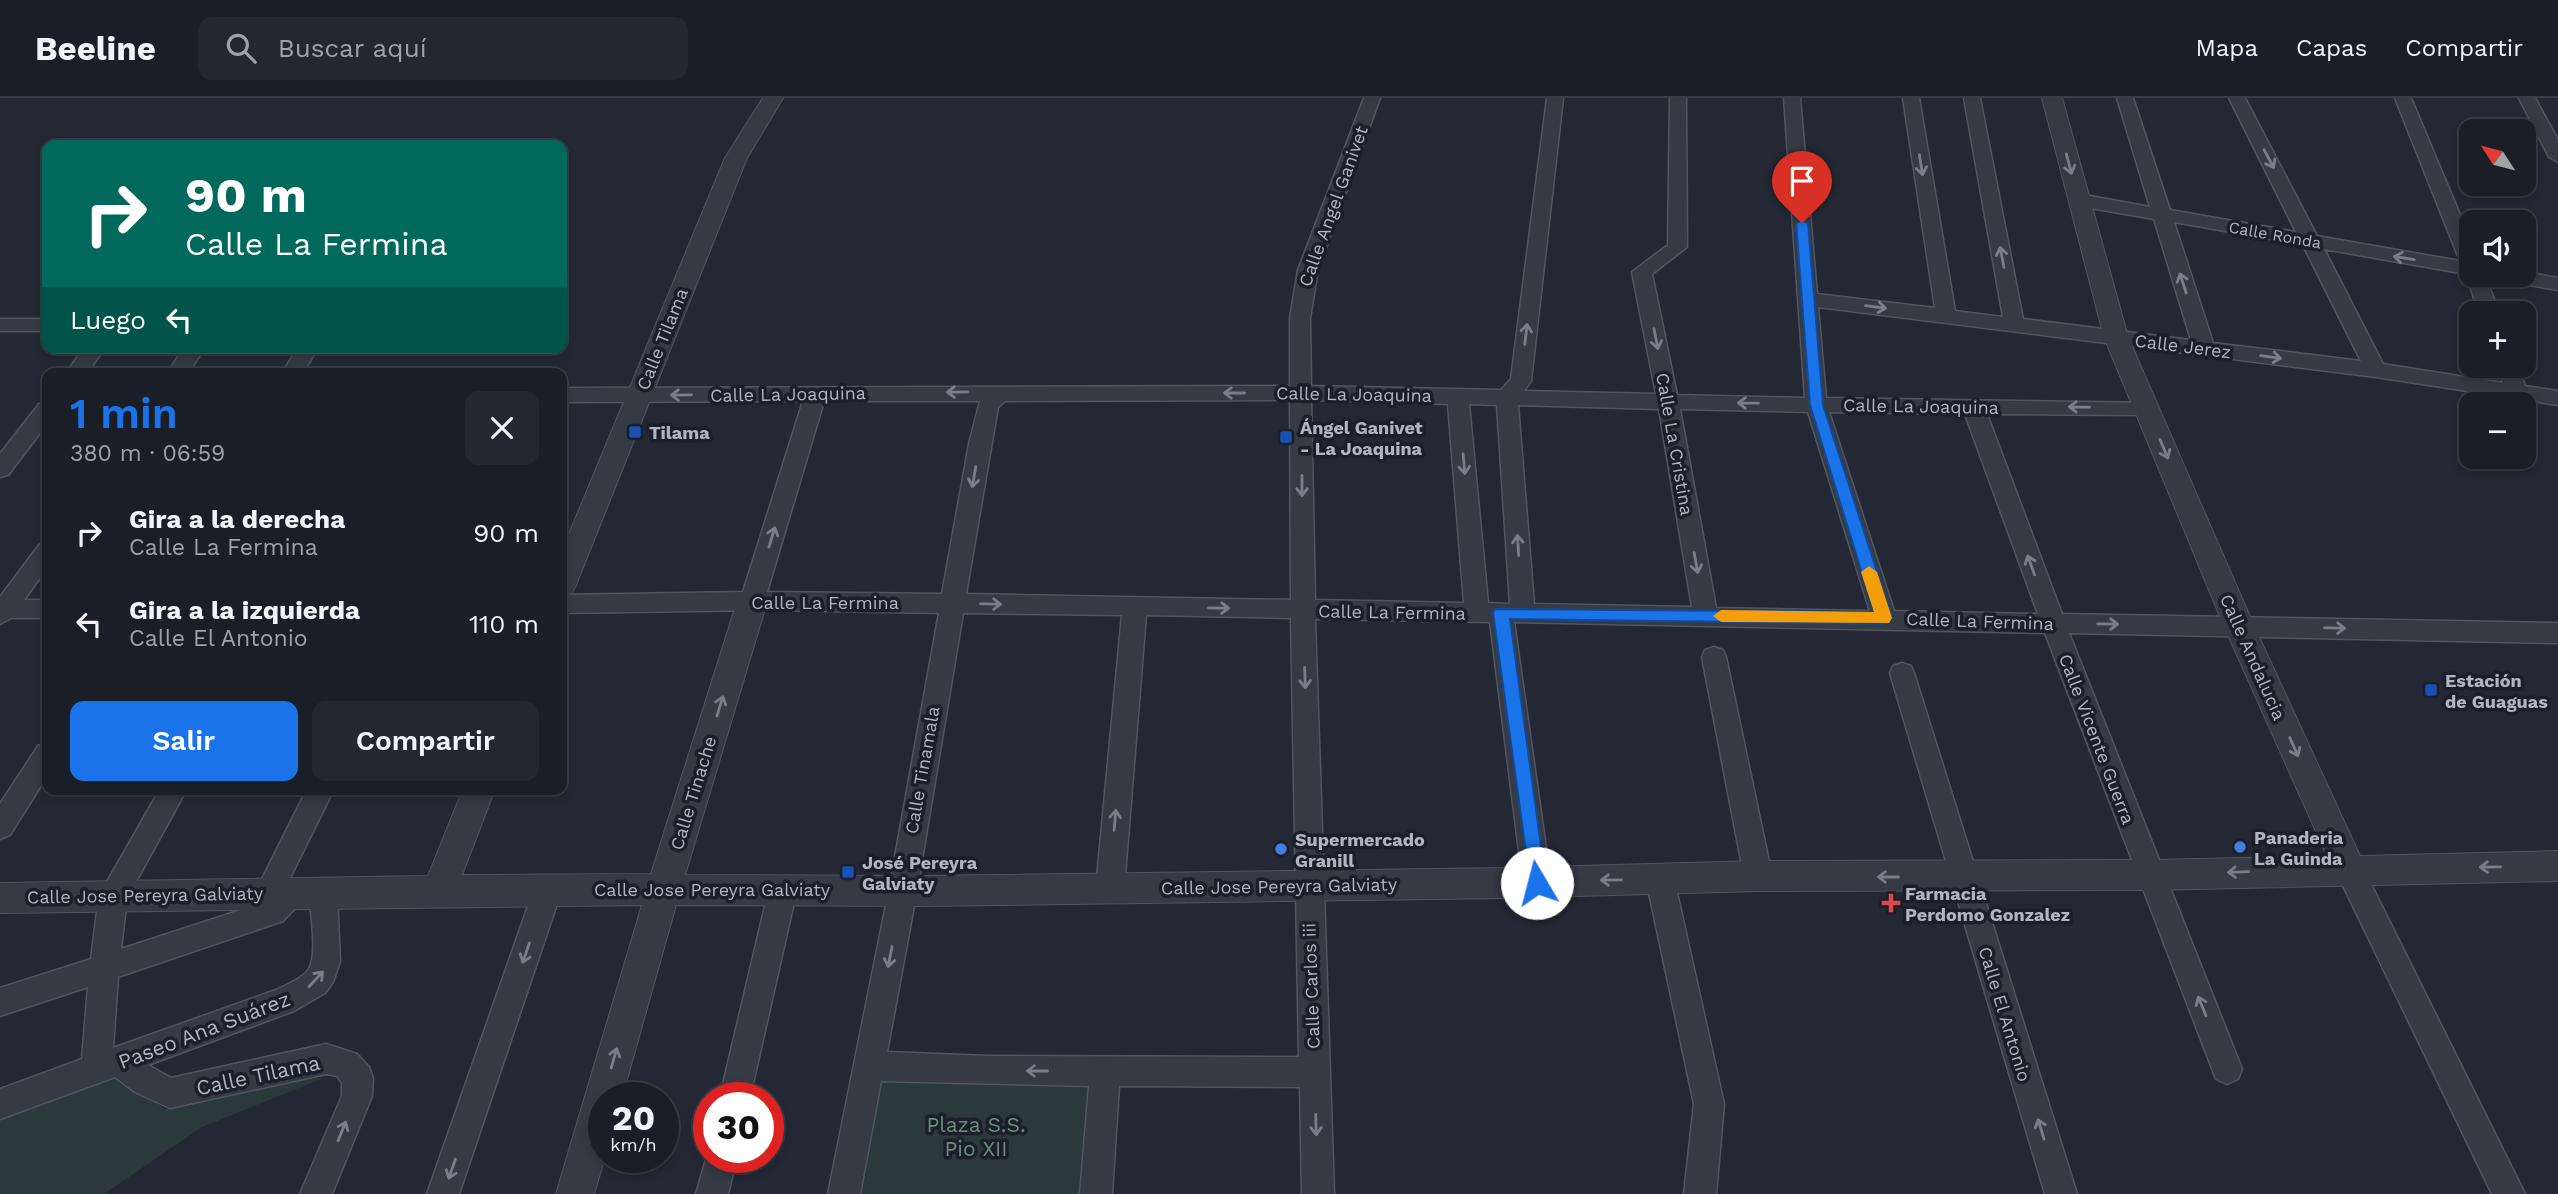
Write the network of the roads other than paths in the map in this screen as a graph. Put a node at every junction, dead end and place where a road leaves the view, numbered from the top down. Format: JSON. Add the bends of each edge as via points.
{"nodes":[{"id":1,"x":774,"y":98,"type":"edge"},
{"id":2,"x":1372,"y":98,"type":"edge"},
{"id":3,"x":1555,"y":98,"type":"edge"},
{"id":4,"x":1678,"y":98,"type":"edge"},
{"id":5,"x":1792,"y":98,"type":"edge"},
{"id":6,"x":1911,"y":98,"type":"edge"},
{"id":7,"x":1972,"y":98,"type":"edge"},
{"id":8,"x":2052,"y":98,"type":"edge"},
{"id":9,"x":2124,"y":98,"type":"edge"},
{"id":10,"x":2238,"y":98,"type":"edge"},
{"id":11,"x":2403,"y":98,"type":"edge"},
{"id":12,"x":2526,"y":98,"type":"edge"},
{"id":13,"x":2558,"y":157,"type":"edge"},
{"id":14,"x":2079,"y":200,"type":"junction"},
{"id":15,"x":2160,"y":214,"type":"junction"},
{"id":16,"x":2459,"y":236,"type":"edge"},
{"id":17,"x":2313,"y":243,"type":"junction"},
{"id":18,"x":2459,"y":264,"type":"edge"},
{"id":19,"x":2536,"y":280,"type":"edge"},
{"id":20,"x":2558,"y":284,"type":"edge"},
{"id":21,"x":1808,"y":299,"type":"junction"},
{"id":22,"x":1946,"y":316,"type":"junction"},
{"id":23,"x":2014,"y":324,"type":"junction"},
{"id":24,"x":0,"y":325,"type":"edge"},
{"id":25,"x":42,"y":326,"type":"edge"},
{"id":26,"x":2116,"y":337,"type":"junction"},
{"id":27,"x":2204,"y":348,"type":"junction"},
{"id":28,"x":90,"y":354,"type":"edge"},
{"id":29,"x":80,"y":368,"type":"edge"},
{"id":30,"x":2376,"y":370,"type":"junction"},
{"id":31,"x":2512,"y":378,"type":"edge"},
{"id":32,"x":2517,"y":391,"type":"junction"},
{"id":33,"x":1001,"y":392,"type":"junction"},
{"id":34,"x":1302,"y":393,"type":"junction"},
{"id":35,"x":816,"y":394,"type":"junction"},
{"id":36,"x":567,"y":395,"type":"edge"},
{"id":37,"x":639,"y":396,"type":"junction"},
{"id":38,"x":1458,"y":396,"type":"junction"},
{"id":39,"x":1507,"y":397,"type":"junction"},
{"id":40,"x":2558,"y":398,"type":"edge"},
{"id":41,"x":1668,"y":401,"type":"junction"},
{"id":42,"x":1816,"y":405,"type":"junction"},
{"id":43,"x":1973,"y":406,"type":"junction"},
{"id":44,"x":2147,"y":408,"type":"junction"},
{"id":45,"x":42,"y":415,"type":"edge"},
{"id":46,"x":0,"y":469,"type":"edge"},
{"id":47,"x":42,"y":558,"type":"edge"},
{"id":48,"x":567,"y":573,"type":"edge"},
{"id":49,"x":751,"y":602,"type":"junction"},
{"id":50,"x":951,"y":603,"type":"junction"},
{"id":51,"x":567,"y":604,"type":"edge"},
{"id":52,"x":1135,"y":606,"type":"junction"},
{"id":53,"x":42,"y":609,"type":"edge"},
{"id":54,"x":1303,"y":610,"type":"junction"},
{"id":55,"x":2,"y":612,"type":"edge"},
{"id":56,"x":1500,"y":613,"type":"junction"},
{"id":57,"x":1705,"y":616,"type":"junction"},
{"id":58,"x":1884,"y":618,"type":"junction"},
{"id":59,"x":2053,"y":623,"type":"junction"},
{"id":60,"x":2239,"y":626,"type":"junction"},
{"id":61,"x":2558,"y":633,"type":"edge"},
{"id":62,"x":1714,"y":657,"type":"dead end"},
{"id":63,"x":1902,"y":673,"type":"dead end"},
{"id":64,"x":42,"y":762,"type":"edge"},
{"id":65,"x":171,"y":795,"type":"edge"},
{"id":66,"x":319,"y":795,"type":"edge"},
{"id":67,"x":477,"y":795,"type":"edge"},
{"id":68,"x":0,"y":828,"type":"edge"},
{"id":69,"x":2558,"y":866,"type":"edge"},
{"id":70,"x":2349,"y":869,"type":"junction"},
{"id":71,"x":2150,"y":875,"type":"junction"},
{"id":72,"x":1758,"y":876,"type":"junction"},
{"id":73,"x":1963,"y":877,"type":"junction"},
{"id":74,"x":1660,"y":879,"type":"junction"},
{"id":75,"x":1537,"y":883,"type":"junction"},
{"id":76,"x":1310,"y":886,"type":"junction"},
{"id":77,"x":665,"y":888,"type":"junction"},
{"id":78,"x":1110,"y":888,"type":"junction"},
{"id":79,"x":548,"y":889,"type":"junction"},
{"id":80,"x":783,"y":889,"type":"junction"},
{"id":81,"x":903,"y":890,"type":"junction"},
{"id":82,"x":439,"y":891,"type":"junction"},
{"id":83,"x":294,"y":892,"type":"junction"},
{"id":84,"x":113,"y":896,"type":"junction"},
{"id":85,"x":0,"y":898,"type":"edge"},
{"id":86,"x":104,"y":967,"type":"junction"},
{"id":87,"x":0,"y":1002,"type":"edge"},
{"id":88,"x":869,"y":1066,"type":"junction"},
{"id":89,"x":108,"y":1067,"type":"junction"},
{"id":90,"x":2227,"y":1069,"type":"dead end"},
{"id":91,"x":1105,"y":1070,"type":"junction"},
{"id":92,"x":1314,"y":1072,"type":"junction"},
{"id":93,"x":738,"y":1082,"type":"edge"},
{"id":94,"x":0,"y":1104,"type":"edge"},
{"id":95,"x":717,"y":1173,"type":"edge"},
{"id":96,"x":316,"y":1194,"type":"edge"},
{"id":97,"x":443,"y":1194,"type":"edge"},
{"id":98,"x":575,"y":1194,"type":"edge"},
{"id":99,"x":712,"y":1194,"type":"edge"},
{"id":100,"x":844,"y":1194,"type":"edge"},
{"id":101,"x":1096,"y":1194,"type":"edge"},
{"id":102,"x":1318,"y":1194,"type":"edge"},
{"id":103,"x":1700,"y":1194,"type":"edge"},
{"id":104,"x":2061,"y":1194,"type":"edge"},
{"id":105,"x":2510,"y":1194,"type":"edge"}],
"edges":[{"from":1,"to":37,"type":"street","name":"Calle Tilama","via":[[736,158]]},
{"from":2,"to":34,"type":"street","name":"Calle Angel Ganivet","via":[[1330,205],[1302,294]]},
{"from":39,"to":3,"type":"street","one_way":true,"via":[[1521,381]]},
{"from":4,"to":41,"type":"street","name":"Calle La Cristina","one_way":true,"via":[[1677,247],[1643,272]]},
{"from":5,"to":21,"type":"street"},
{"from":6,"to":22,"type":"street","one_way":true},
{"from":23,"to":7,"type":"street","one_way":true},
{"from":8,"to":14,"type":"street","name":"Calle Andalucia","one_way":true},
{"from":9,"to":15,"type":"street"},
{"from":10,"to":17,"type":"street","one_way":true},
{"from":11,"to":16,"type":"street"},
{"from":12,"to":13,"type":"street"},
{"from":14,"to":15,"type":"street","name":"Calle Ronda"},
{"from":14,"to":26,"type":"street","name":"Calle Andalucia"},
{"from":15,"to":17,"type":"street","name":"Calle Ronda"},
{"from":27,"to":15,"type":"street","one_way":true},
{"from":18,"to":17,"type":"street","name":"Calle Ronda","one_way":true},
{"from":17,"to":30,"type":"street"},
{"from":19,"to":20,"type":"street"},
{"from":21,"to":22,"type":"street","name":"Calle Jerez","one_way":true},
{"from":21,"to":42,"type":"street"},
{"from":22,"to":23,"type":"street","name":"Calle Jerez"},
{"from":23,"to":26,"type":"street","name":"Calle Jerez"},
{"from":24,"to":25,"type":"street"},
{"from":26,"to":27,"type":"street","name":"Calle Jerez"},
{"from":26,"to":44,"type":"street","name":"Calle Andalucia"},
{"from":27,"to":30,"type":"street","name":"Calle Jerez","one_way":true},
{"from":28,"to":29,"type":"street"},
{"from":30,"to":32,"type":"street","name":"Calle Jerez"},
{"from":31,"to":32,"type":"street"},
{"from":32,"to":40,"type":"street","name":"Calle Jerez"},
{"from":34,"to":33,"type":"street","name":"Calle La Joaquina","one_way":true},
{"from":33,"to":35,"type":"street","name":"Calle La Joaquina","one_way":true},
{"from":33,"to":50,"type":"street","name":"Calle Tinamala","one_way":true,"via":[[988,405]]},
{"from":34,"to":38,"type":"street","name":"Calle La Joaquina"},
{"from":34,"to":54,"type":"street","name":"Calle Angel Ganivet","one_way":true},
{"from":35,"to":37,"type":"street","name":"Calle La Joaquina","one_way":true},
{"from":49,"to":35,"type":"street","name":"Calle Tinache","one_way":true},
{"from":36,"to":37,"type":"street","name":"Calle La Joaquina"},
{"from":37,"to":48,"type":"street","name":"Calle Tilama"},
{"from":38,"to":39,"type":"street","name":"Calle La Joaquina"},
{"from":38,"to":56,"type":"street","one_way":true},
{"from":39,"to":41,"type":"street","name":"Calle La Joaquina"},
{"from":56,"to":39,"type":"street","one_way":true},
{"from":42,"to":41,"type":"street","name":"Calle La Joaquina","one_way":true},
{"from":41,"to":57,"type":"street","name":"Calle La Cristina","one_way":true},
{"from":42,"to":43,"type":"street","name":"Calle La Joaquina"},
{"from":42,"to":58,"type":"street"},
{"from":44,"to":43,"type":"street","name":"Calle La Joaquina","one_way":true},
{"from":59,"to":43,"type":"street","name":"Calle Vicente Guerra","one_way":true},
{"from":44,"to":60,"type":"street","name":"Calle Andalucia","one_way":true},
{"from":45,"to":46,"type":"street"},
{"from":47,"to":55,"type":"street"},
{"from":49,"to":50,"type":"street","name":"Calle La Fermina"},
{"from":49,"to":51,"type":"street","name":"Calle La Fermina"},
{"from":77,"to":49,"type":"street","name":"Calle Tinache","one_way":true},
{"from":50,"to":52,"type":"street","name":"Calle La Fermina","one_way":true},
{"from":50,"to":81,"type":"street","name":"Calle Tinamala"},
{"from":52,"to":54,"type":"street","name":"Calle La Fermina","one_way":true},
{"from":78,"to":52,"type":"street","one_way":true},
{"from":53,"to":55,"type":"street"},
{"from":54,"to":56,"type":"street","name":"Calle La Fermina"},
{"from":54,"to":76,"type":"street","name":"Calle Carlos iii","one_way":true},
{"from":56,"to":57,"type":"street","name":"Calle La Fermina"},
{"from":56,"to":75,"type":"street"},
{"from":57,"to":58,"type":"street","name":"Calle La Fermina"},
{"from":58,"to":59,"type":"street","name":"Calle La Fermina"},
{"from":59,"to":60,"type":"street","name":"Calle La Fermina","one_way":true},
{"from":59,"to":71,"type":"street","name":"Calle Vicente Guerra"},
{"from":60,"to":61,"type":"street","name":"Calle La Fermina","one_way":true},
{"from":60,"to":70,"type":"street","name":"Calle Andalucia","one_way":true},
{"from":62,"to":72,"type":"street"},
{"from":63,"to":73,"type":"street","name":"Calle El Antonio"},
{"from":64,"to":68,"type":"street"},
{"from":65,"to":84,"type":"street"},
{"from":66,"to":83,"type":"street"},
{"from":67,"to":82,"type":"street"},
{"from":69,"to":70,"type":"street","name":"Calle Jose Pereyra Galviaty","one_way":true},
{"from":70,"to":71,"type":"street","name":"Calle Jose Pereyra Galviaty","one_way":true},
{"from":70,"to":105,"type":"street","name":"Calle Andalucia"},
{"from":71,"to":73,"type":"street","name":"Calle Jose Pereyra Galviaty"},
{"from":90,"to":71,"type":"street","name":"Calle Vicente Guerra","one_way":true},
{"from":73,"to":72,"type":"street","name":"Calle Jose Pereyra Galviaty","one_way":true},
{"from":72,"to":74,"type":"street","name":"Calle Jose Pereyra Galviaty"},
{"from":104,"to":73,"type":"street","name":"Calle El Antonio","one_way":true},
{"from":74,"to":75,"type":"street","name":"Calle Jose Pereyra Galviaty","one_way":true},
{"from":74,"to":103,"type":"street","via":[[1709,1104]]},
{"from":75,"to":76,"type":"street","name":"Calle Jose Pereyra Galviaty"},
{"from":76,"to":78,"type":"street","name":"Calle Jose Pereyra Galviaty"},
{"from":76,"to":92,"type":"street","name":"Calle Carlos iii"},
{"from":77,"to":79,"type":"street","name":"Calle Jose Pereyra Galviaty"},
{"from":77,"to":80,"type":"street","name":"Calle Jose Pereyra Galviaty"},
{"from":98,"to":77,"type":"street","name":"Calle Tinache","one_way":true},
{"from":78,"to":81,"type":"street","name":"Calle Jose Pereyra Galviaty"},
{"from":79,"to":82,"type":"street","name":"Calle Jose Pereyra Galviaty"},
{"from":79,"to":97,"type":"street","one_way":true},
{"from":80,"to":81,"type":"street","name":"Calle Jose Pereyra Galviaty"},
{"from":80,"to":93,"type":"street"},
{"from":81,"to":88,"type":"street","name":"Calle Tinamala","one_way":true},
{"from":82,"to":83,"type":"street","name":"Calle Jose Pereyra Galviaty"},
{"from":83,"to":84,"type":"street","name":"Calle Jose Pereyra Galviaty"},
{"from":83,"to":86,"type":"street","via":[[274,912]]},
{"from":89,"to":83,"type":"street","name":"Paseo Ana Suárez","one_way":true,"via":[[285,1001],[319,980],[326,967]]},
{"from":84,"to":85,"type":"street","name":"Calle Jose Pereyra Galviaty"},
{"from":84,"to":86,"type":"street"},
{"from":86,"to":87,"type":"street"},
{"from":86,"to":89,"type":"street"},
{"from":91,"to":88,"type":"street","one_way":true},
{"from":88,"to":100,"type":"street","name":"Calle Tinamala"},
{"from":89,"to":94,"type":"street","name":"Paseo Ana Suárez"},
{"from":96,"to":89,"type":"street","name":"Calle Tilama","one_way":true,"via":[[357,1096],[358,1078],[345,1064],[327,1059],[170,1093]]},
{"from":91,"to":92,"type":"street"},
{"from":91,"to":101,"type":"street"},
{"from":92,"to":102,"type":"street","name":"Calle Carlos iii","one_way":true},
{"from":95,"to":99,"type":"street"}]}
